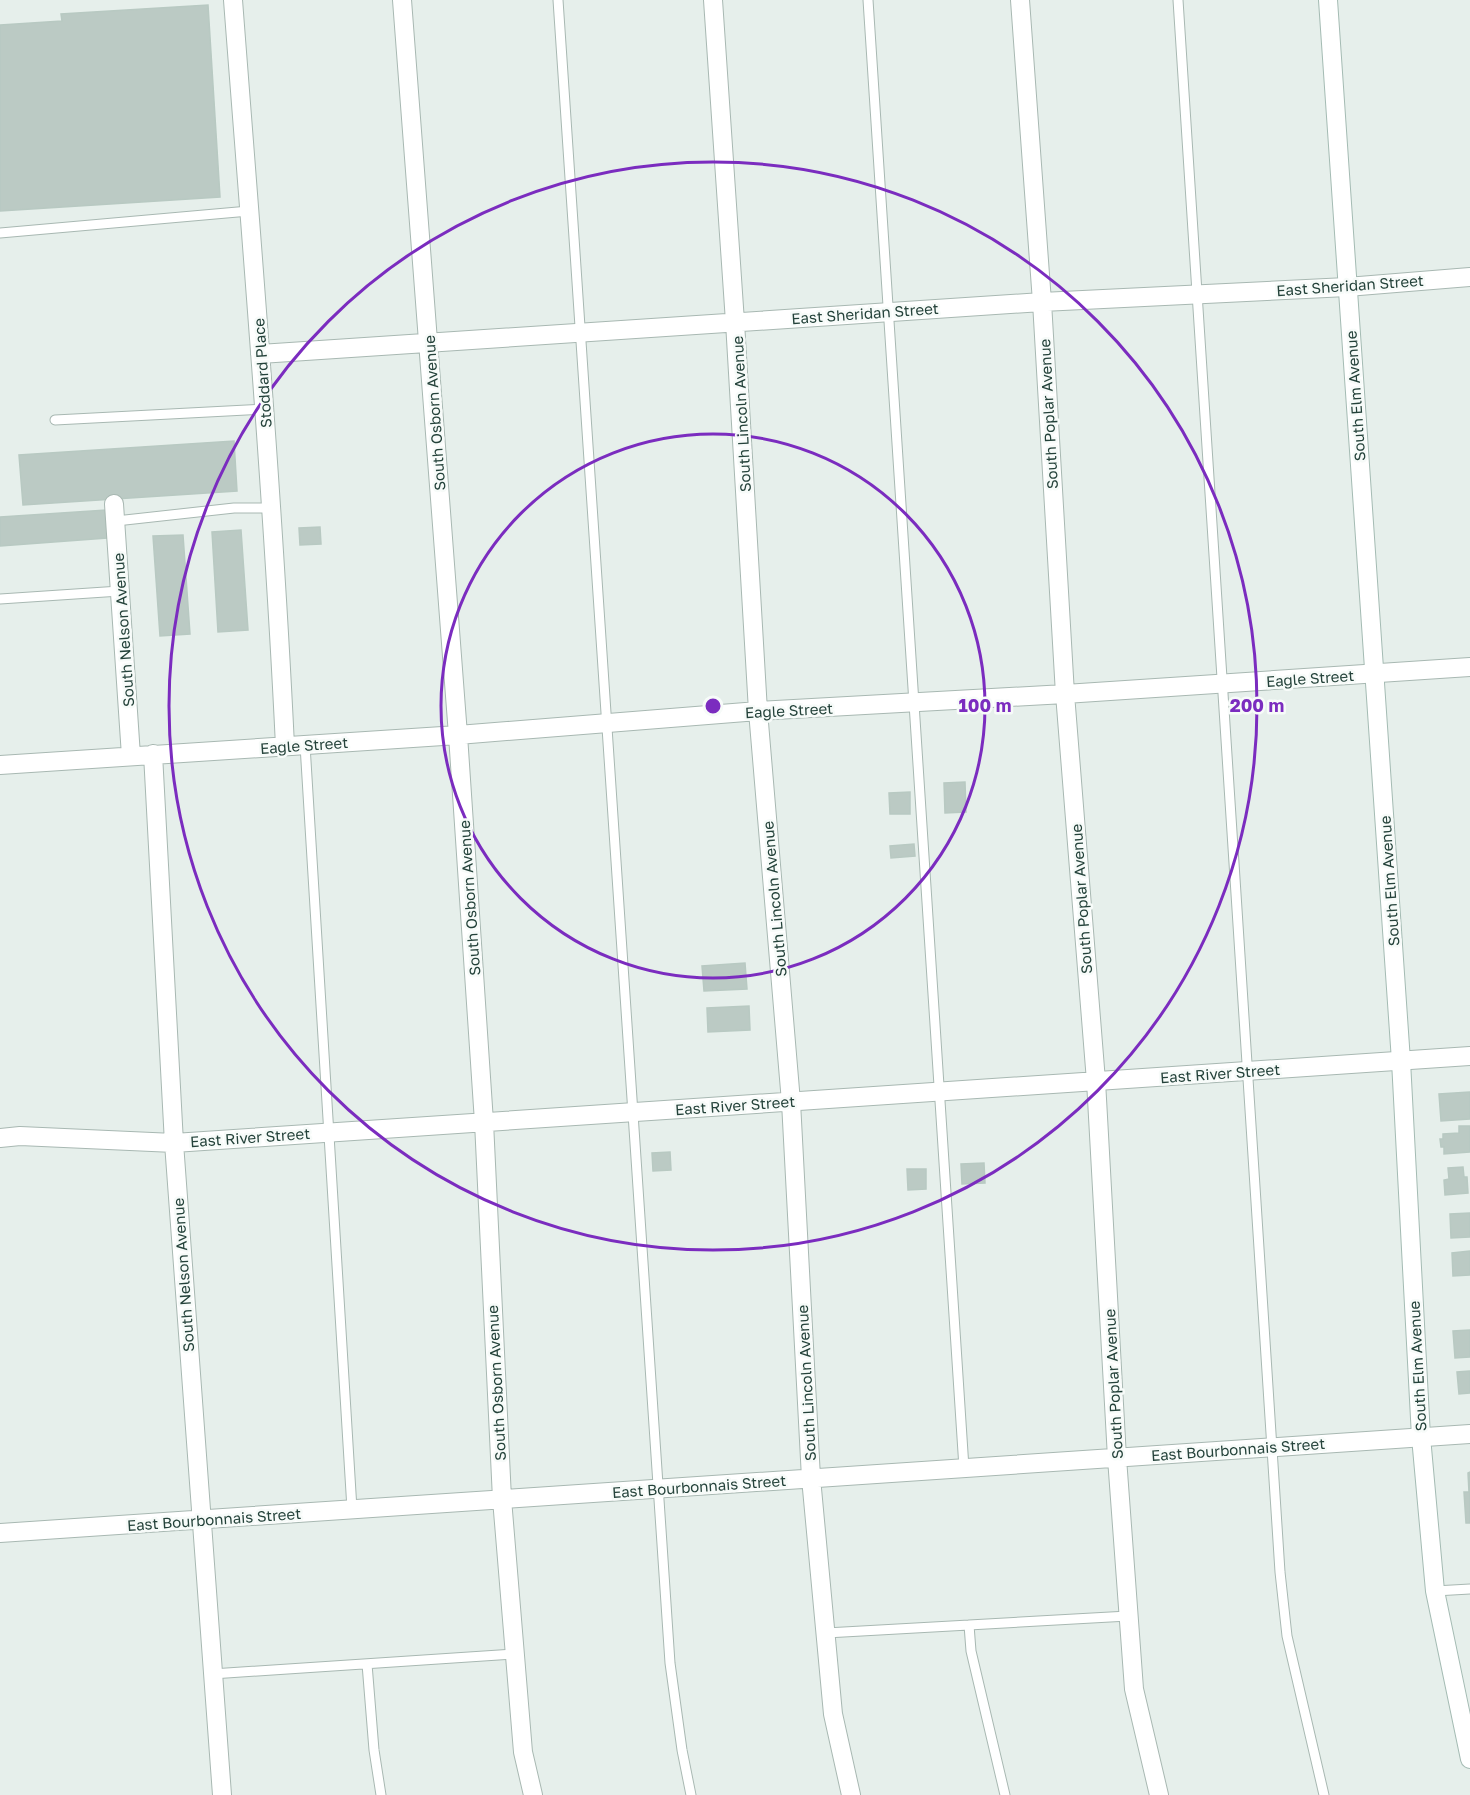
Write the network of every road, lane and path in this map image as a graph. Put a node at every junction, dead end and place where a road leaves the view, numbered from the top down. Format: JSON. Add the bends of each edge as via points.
{"nodes":[{"id":1,"x":233,"y":0,"type":"edge"},
{"id":2,"x":402,"y":0,"type":"edge"},
{"id":3,"x":558,"y":0,"type":"edge"},
{"id":4,"x":713,"y":0,"type":"edge"},
{"id":5,"x":868,"y":0,"type":"edge"},
{"id":6,"x":1020,"y":0,"type":"edge"},
{"id":7,"x":1178,"y":0,"type":"edge"},
{"id":8,"x":1328,"y":0,"type":"edge"},
{"id":9,"x":249,"y":211,"type":"junction"},
{"id":10,"x":0,"y":233,"type":"edge"},
{"id":11,"x":1470,"y":277,"type":"edge"},
{"id":12,"x":1347,"y":287,"type":"junction"},
{"id":13,"x":1197,"y":294,"type":"junction"},
{"id":14,"x":1042,"y":302,"type":"junction"},
{"id":15,"x":889,"y":312,"type":"junction"},
{"id":16,"x":735,"y":322,"type":"junction"},
{"id":17,"x":580,"y":333,"type":"junction"},
{"id":18,"x":429,"y":343,"type":"junction"},
{"id":19,"x":260,"y":354,"type":"junction"},
{"id":20,"x":264,"y":409,"type":"junction"},
{"id":21,"x":55,"y":420,"type":"dead end"},
{"id":22,"x":271,"y":508,"type":"junction"},
{"id":23,"x":115,"y":513,"type":"joint"},
{"id":24,"x":120,"y":591,"type":"junction"},
{"id":25,"x":0,"y":599,"type":"edge"},
{"id":26,"x":1470,"y":667,"type":"edge"},
{"id":27,"x":1376,"y":673,"type":"junction"},
{"id":28,"x":1222,"y":684,"type":"junction"},
{"id":29,"x":1065,"y":694,"type":"junction"},
{"id":30,"x":914,"y":702,"type":"junction"},
{"id":31,"x":758,"y":711,"type":"junction"},
{"id":32,"x":607,"y":723,"type":"junction"},
{"id":33,"x":458,"y":735,"type":"junction"},
{"id":34,"x":305,"y":745,"type":"junction"},
{"id":35,"x":285,"y":746,"type":"junction"},
{"id":36,"x":153,"y":754,"type":"junction"},
{"id":37,"x":131,"y":756,"type":"junction"},
{"id":38,"x":0,"y":765,"type":"edge"},
{"id":39,"x":1470,"y":1056,"type":"edge"},
{"id":40,"x":1401,"y":1061,"type":"junction"},
{"id":41,"x":1247,"y":1071,"type":"junction"},
{"id":42,"x":1096,"y":1081,"type":"junction"},
{"id":43,"x":940,"y":1092,"type":"junction"},
{"id":44,"x":791,"y":1102,"type":"junction"},
{"id":45,"x":633,"y":1112,"type":"junction"},
{"id":46,"x":484,"y":1122,"type":"junction"},
{"id":47,"x":329,"y":1132,"type":"junction"},
{"id":48,"x":0,"y":1138,"type":"edge"},
{"id":49,"x":174,"y":1143,"type":"junction"},
{"id":50,"x":1470,"y":1434,"type":"edge"},
{"id":51,"x":1421,"y":1437,"type":"junction"},
{"id":52,"x":1271,"y":1447,"type":"junction"},
{"id":53,"x":1116,"y":1458,"type":"junction"},
{"id":54,"x":964,"y":1468,"type":"junction"},
{"id":55,"x":811,"y":1478,"type":"junction"},
{"id":56,"x":659,"y":1488,"type":"junction"},
{"id":57,"x":502,"y":1499,"type":"junction"},
{"id":58,"x":352,"y":1509,"type":"junction"},
{"id":59,"x":200,"y":1520,"type":"junction"},
{"id":60,"x":0,"y":1533,"type":"edge"},
{"id":61,"x":1470,"y":1589,"type":"edge"},
{"id":62,"x":1435,"y":1592,"type":"junction"},
{"id":63,"x":1128,"y":1616,"type":"junction"},
{"id":64,"x":969,"y":1625,"type":"junction"},
{"id":65,"x":826,"y":1633,"type":"junction"},
{"id":66,"x":515,"y":1654,"type":"junction"},
{"id":67,"x":367,"y":1664,"type":"junction"},
{"id":68,"x":212,"y":1674,"type":"junction"},
{"id":69,"x":1470,"y":1759,"type":"edge"},
{"id":70,"x":222,"y":1795,"type":"edge"},
{"id":71,"x":381,"y":1795,"type":"edge"},
{"id":72,"x":533,"y":1795,"type":"edge"},
{"id":73,"x":691,"y":1795,"type":"edge"},
{"id":74,"x":851,"y":1795,"type":"edge"},
{"id":75,"x":1005,"y":1795,"type":"edge"},
{"id":76,"x":1159,"y":1795,"type":"edge"},
{"id":77,"x":1324,"y":1795,"type":"edge"}],
"edges":[{"from":1,"to":9,"type":"street","name":"Stoddard Place"},
{"from":2,"to":18,"type":"street","name":"South Osborn Avenue"},
{"from":3,"to":17,"type":"lane"},
{"from":4,"to":16,"type":"street","name":"South Lincoln Avenue"},
{"from":5,"to":15,"type":"lane"},
{"from":6,"to":14,"type":"street","name":"South Poplar Avenue"},
{"from":7,"to":13,"type":"lane"},
{"from":8,"to":12,"type":"street","name":"South Elm Avenue"},
{"from":9,"to":10,"type":"lane"},
{"from":9,"to":19,"type":"street","name":"Stoddard Place"},
{"from":11,"to":12,"type":"street","name":"East Sheridan Street"},
{"from":12,"to":13,"type":"street","name":"East Sheridan Street"},
{"from":12,"to":27,"type":"street","name":"South Elm Avenue"},
{"from":13,"to":14,"type":"street","name":"East Sheridan Street"},
{"from":13,"to":28,"type":"lane"},
{"from":14,"to":15,"type":"street","name":"East Sheridan Street"},
{"from":14,"to":29,"type":"street","name":"South Poplar Avenue"},
{"from":15,"to":16,"type":"street","name":"East Sheridan Street"},
{"from":15,"to":30,"type":"lane"},
{"from":16,"to":17,"type":"street","name":"East Sheridan Street"},
{"from":16,"to":31,"type":"street","name":"South Lincoln Avenue"},
{"from":17,"to":18,"type":"street","name":"East Sheridan Street"},
{"from":17,"to":32,"type":"lane"},
{"from":18,"to":19,"type":"street","name":"East Sheridan Street"},
{"from":18,"to":33,"type":"street","name":"South Osborn Avenue"},
{"from":19,"to":20,"type":"street","name":"Stoddard Place"},
{"from":20,"to":21,"type":"lane"},
{"from":20,"to":22,"type":"street","name":"Stoddard Place"},
{"from":22,"to":23,"type":"lane"},
{"from":22,"to":35,"type":"street","name":"Stoddard Place"},
{"from":23,"to":24,"type":"street","name":"South Nelson Avenue"},
{"from":24,"to":25,"type":"lane"},
{"from":24,"to":37,"type":"street","name":"South Nelson Avenue"},
{"from":26,"to":27,"type":"street","name":"Eagle Street"},
{"from":27,"to":28,"type":"street","name":"Eagle Street"},
{"from":27,"to":40,"type":"street","name":"South Elm Avenue"},
{"from":28,"to":29,"type":"street","name":"Eagle Street"},
{"from":28,"to":41,"type":"lane"},
{"from":29,"to":30,"type":"street","name":"Eagle Street"},
{"from":29,"to":42,"type":"street","name":"South Poplar Avenue"},
{"from":30,"to":31,"type":"street","name":"Eagle Street"},
{"from":30,"to":43,"type":"lane"},
{"from":31,"to":32,"type":"street","name":"Eagle Street"},
{"from":31,"to":44,"type":"street","name":"South Lincoln Avenue"},
{"from":32,"to":33,"type":"street","name":"Eagle Street"},
{"from":32,"to":45,"type":"lane"},
{"from":33,"to":34,"type":"street","name":"Eagle Street"},
{"from":33,"to":46,"type":"street","name":"South Osborn Avenue"},
{"from":34,"to":35,"type":"street","name":"Eagle Street"},
{"from":34,"to":47,"type":"lane"},
{"from":35,"to":36,"type":"street","name":"Eagle Street"},
{"from":36,"to":37,"type":"street","name":"Eagle Street"},
{"from":36,"to":49,"type":"street","name":"South Nelson Avenue"},
{"from":37,"to":38,"type":"street","name":"Eagle Street"},
{"from":39,"to":40,"type":"street","name":"East River Street"},
{"from":40,"to":41,"type":"street","name":"East River Street"},
{"from":40,"to":51,"type":"street","name":"South Elm Avenue"},
{"from":41,"to":42,"type":"street","name":"East River Street"},
{"from":41,"to":52,"type":"lane"},
{"from":42,"to":43,"type":"street","name":"East River Street"},
{"from":42,"to":53,"type":"street","name":"South Poplar Avenue"},
{"from":43,"to":44,"type":"street","name":"East River Street"},
{"from":43,"to":54,"type":"lane"},
{"from":44,"to":45,"type":"street","name":"East River Street"},
{"from":44,"to":55,"type":"street","name":"South Lincoln Avenue"},
{"from":45,"to":46,"type":"street","name":"East River Street"},
{"from":45,"to":56,"type":"lane"},
{"from":46,"to":47,"type":"street","name":"East River Street"},
{"from":46,"to":57,"type":"street","name":"South Osborn Avenue"},
{"from":47,"to":49,"type":"street","name":"East River Street"},
{"from":47,"to":58,"type":"lane"},
{"from":48,"to":49,"type":"street","name":"East River Street"},
{"from":49,"to":59,"type":"street","name":"South Nelson Avenue"},
{"from":50,"to":51,"type":"street","name":"East Bourbonnais Street"},
{"from":51,"to":52,"type":"street","name":"East Bourbonnais Street"},
{"from":51,"to":62,"type":"street","name":"South Elm Avenue"},
{"from":52,"to":53,"type":"street","name":"East Bourbonnais Street"},
{"from":52,"to":77,"type":"lane","via":[[1287,1635]]},
{"from":53,"to":54,"type":"street","name":"East Bourbonnais Street"},
{"from":53,"to":63,"type":"street","name":"South Poplar Avenue"},
{"from":54,"to":55,"type":"street","name":"East Bourbonnais Street"},
{"from":55,"to":56,"type":"street","name":"East Bourbonnais Street"},
{"from":55,"to":65,"type":"street","name":"South Lincoln Avenue"},
{"from":56,"to":57,"type":"street","name":"East Bourbonnais Street"},
{"from":56,"to":73,"type":"lane","via":[[670,1664]]},
{"from":57,"to":58,"type":"street","name":"East Bourbonnais Street"},
{"from":57,"to":66,"type":"street","name":"South Osborn Avenue"},
{"from":58,"to":59,"type":"street","name":"East Bourbonnais Street"},
{"from":59,"to":60,"type":"street","name":"East Bourbonnais Street"},
{"from":59,"to":68,"type":"street","name":"South Nelson Avenue"},
{"from":61,"to":62,"type":"lane"},
{"from":62,"to":69,"type":"street","name":"South Elm Avenue"},
{"from":63,"to":64,"type":"lane"},
{"from":63,"to":76,"type":"street","name":"South Poplar Avenue","via":[[1134,1689]]},
{"from":64,"to":65,"type":"lane"},
{"from":64,"to":75,"type":"lane"},
{"from":65,"to":74,"type":"street","name":"South Lincoln Avenue","via":[[833,1714]]},
{"from":66,"to":67,"type":"lane"},
{"from":66,"to":72,"type":"street","name":"South Osborn Avenue","via":[[523,1752]]},
{"from":67,"to":68,"type":"lane"},
{"from":67,"to":71,"type":"lane"},
{"from":68,"to":70,"type":"street","name":"South Nelson Avenue"}]}
